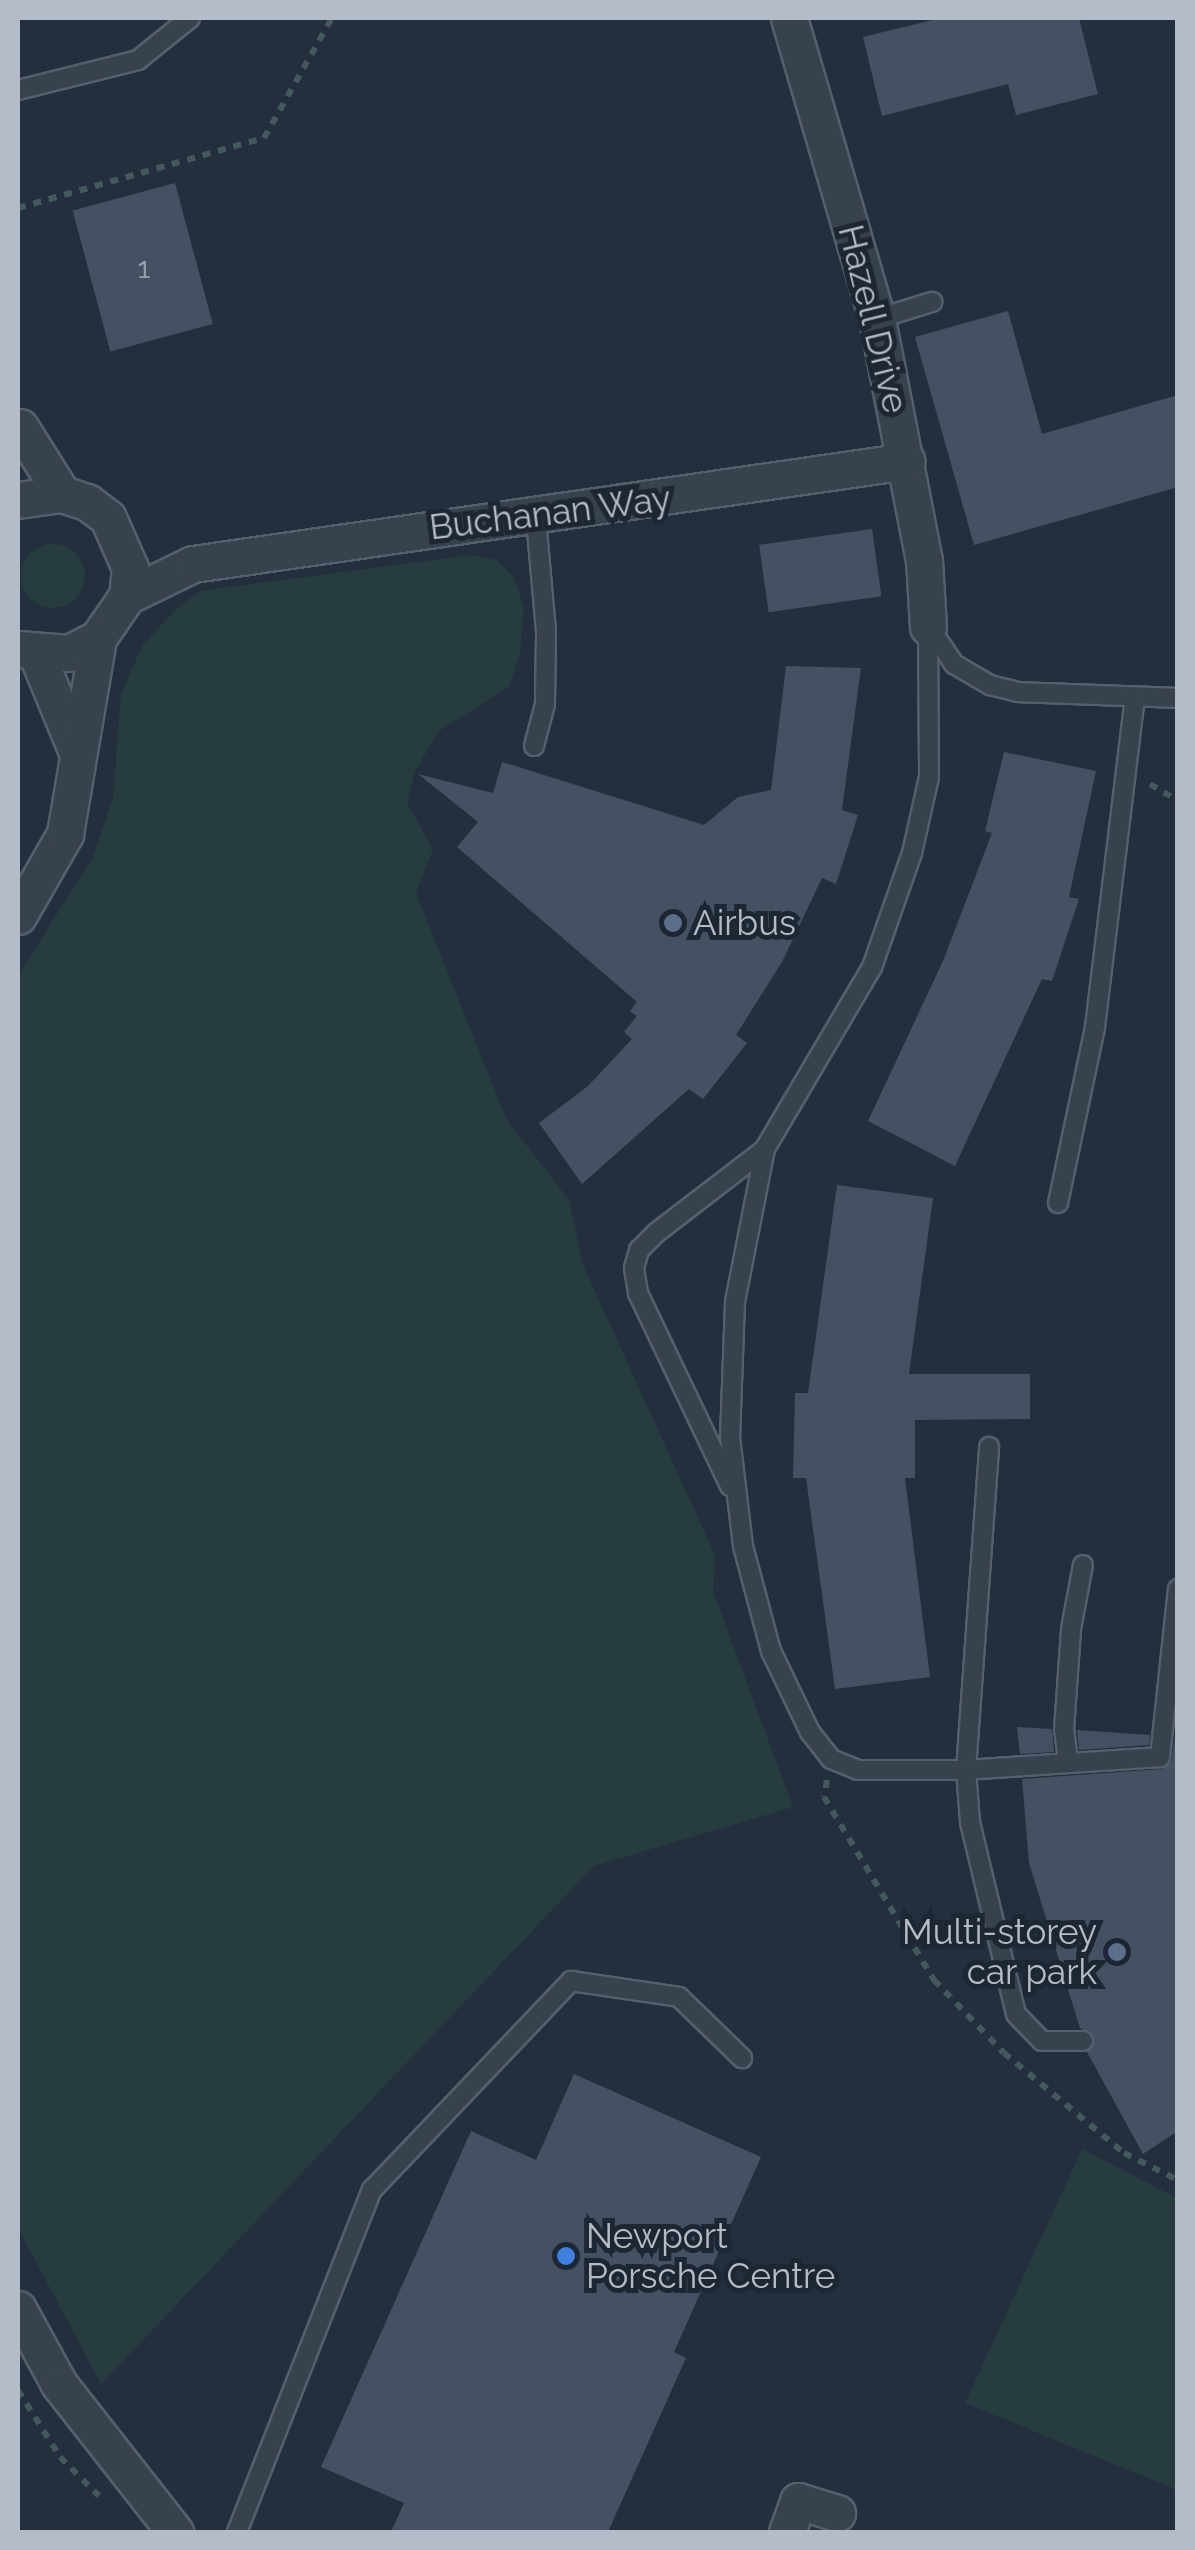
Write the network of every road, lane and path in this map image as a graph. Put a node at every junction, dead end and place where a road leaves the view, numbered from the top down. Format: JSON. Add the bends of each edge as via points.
{"nodes":[{"id":1,"x":190,"y":18,"type":"edge"},
{"id":2,"x":332,"y":18,"type":"edge"},
{"id":3,"x":788,"y":18,"type":"edge"},
{"id":4,"x":18,"y":90,"type":"edge"},
{"id":5,"x":18,"y":208,"type":"edge"},
{"id":6,"x":932,"y":302,"type":"dead end"},
{"id":7,"x":877,"y":319,"type":"junction"},
{"id":8,"x":18,"y":424,"type":"edge"},
{"id":9,"x":907,"y":460,"type":"junction"},
{"id":10,"x":62,"y":494,"type":"junction"},
{"id":11,"x":18,"y":500,"type":"edge"},
{"id":12,"x":108,"y":518,"type":"junction"},
{"id":13,"x":536,"y":518,"type":"junction"},
{"id":14,"x":193,"y":564,"type":"junction"},
{"id":15,"x":127,"y":596,"type":"junction"},
{"id":16,"x":928,"y":627,"type":"junction"},
{"id":17,"x":98,"y":638,"type":"junction"},
{"id":18,"x":27,"y":652,"type":"edge"},
{"id":19,"x":1135,"y":696,"type":"junction"},
{"id":20,"x":1178,"y":698,"type":"edge"},
{"id":21,"x":534,"y":746,"type":"dead end"},
{"id":22,"x":79,"y":758,"type":"junction"},
{"id":23,"x":18,"y":916,"type":"edge"},
{"id":24,"x":765,"y":1149,"type":"junction"},
{"id":25,"x":1058,"y":1203,"type":"dead end"},
{"id":26,"x":989,"y":1447,"type":"dead end"},
{"id":27,"x":734,"y":1494,"type":"junction"},
{"id":28,"x":1084,"y":1565,"type":"dead end"},
{"id":29,"x":1178,"y":1589,"type":"edge"},
{"id":30,"x":830,"y":1759,"type":"junction"},
{"id":31,"x":1068,"y":1761,"type":"junction"},
{"id":32,"x":966,"y":1770,"type":"junction"},
{"id":33,"x":1084,"y":2041,"type":"dead end"},
{"id":34,"x":742,"y":2058,"type":"dead end"},
{"id":35,"x":1178,"y":2180,"type":"edge"},
{"id":36,"x":18,"y":2309,"type":"edge"},
{"id":37,"x":18,"y":2390,"type":"edge"},
{"id":38,"x":110,"y":2507,"type":"dead end"},
{"id":39,"x":837,"y":2514,"type":"dead end"},
{"id":40,"x":175,"y":2532,"type":"edge"},
{"id":41,"x":237,"y":2532,"type":"edge"},
{"id":42,"x":786,"y":2532,"type":"edge"}],
"edges":[{"from":1,"to":4,"type":"lane","via":[[138,60]]},
{"from":2,"to":5,"type":"path","via":[[264,138]]},
{"from":3,"to":7,"type":"street","name":"Hazell Drive"},
{"from":6,"to":7,"type":"lane"},
{"from":7,"to":9,"type":"street","name":"Hazell Drive"},
{"from":8,"to":10,"type":"street"},
{"from":9,"to":13,"type":"street","name":"Buchanan Way"},
{"from":9,"to":16,"type":"street","name":"Hazell Drive"},
{"from":10,"to":11,"type":"street"},
{"from":10,"to":12,"type":"street","name":"Buchanan Way"},
{"from":12,"to":14,"type":"street","name":"Buchanan Way","via":[[151,553]]},
{"from":12,"to":15,"type":"street","via":[[130,568]]},
{"from":13,"to":14,"type":"street","name":"Buchanan Way"},
{"from":13,"to":21,"type":"lane","via":[[546,631],[545,704]]},
{"from":14,"to":15,"type":"street","name":"Buchanan Way"},
{"from":15,"to":17,"type":"street","name":"Buchanan Way"},
{"from":16,"to":19,"type":"lane","via":[[954,664],[990,685]]},
{"from":16,"to":24,"type":"lane","via":[[930,777],[895,910],[848,1014]]},
{"from":17,"to":18,"type":"street","via":[[69,652]]},
{"from":17,"to":22,"type":"street"},
{"from":18,"to":22,"type":"street"},
{"from":19,"to":20,"type":"lane"},
{"from":19,"to":25,"type":"lane","via":[[1095,1026]]},
{"from":22,"to":23,"type":"street","via":[[65,834]]},
{"from":24,"to":27,"type":"lane","via":[[735,1302]]},
{"from":24,"to":27,"type":"lane","via":[[656,1233],[639,1250],[634,1268],[638,1293]]},
{"from":26,"to":32,"type":"lane"},
{"from":27,"to":30,"type":"lane","via":[[771,1650]]},
{"from":28,"to":31,"type":"lane","via":[[1070,1629]]},
{"from":29,"to":31,"type":"lane","via":[[1160,1758]]},
{"from":30,"to":32,"type":"lane","via":[[858,1770]]},
{"from":30,"to":35,"type":"path","via":[[824,1798],[934,1980],[1004,2053],[1124,2152]]},
{"from":31,"to":32,"type":"lane"},
{"from":32,"to":33,"type":"lane","via":[[970,1822],[1016,2014],[1042,2041]]},
{"from":34,"to":41,"type":"lane","via":[[680,1997],[571,1981],[372,2190]]},
{"from":36,"to":40,"type":"street","via":[[59,2384]]},
{"from":37,"to":38,"type":"path","via":[[60,2457]]},
{"from":39,"to":42,"type":"street","via":[[798,2501]]}]}
